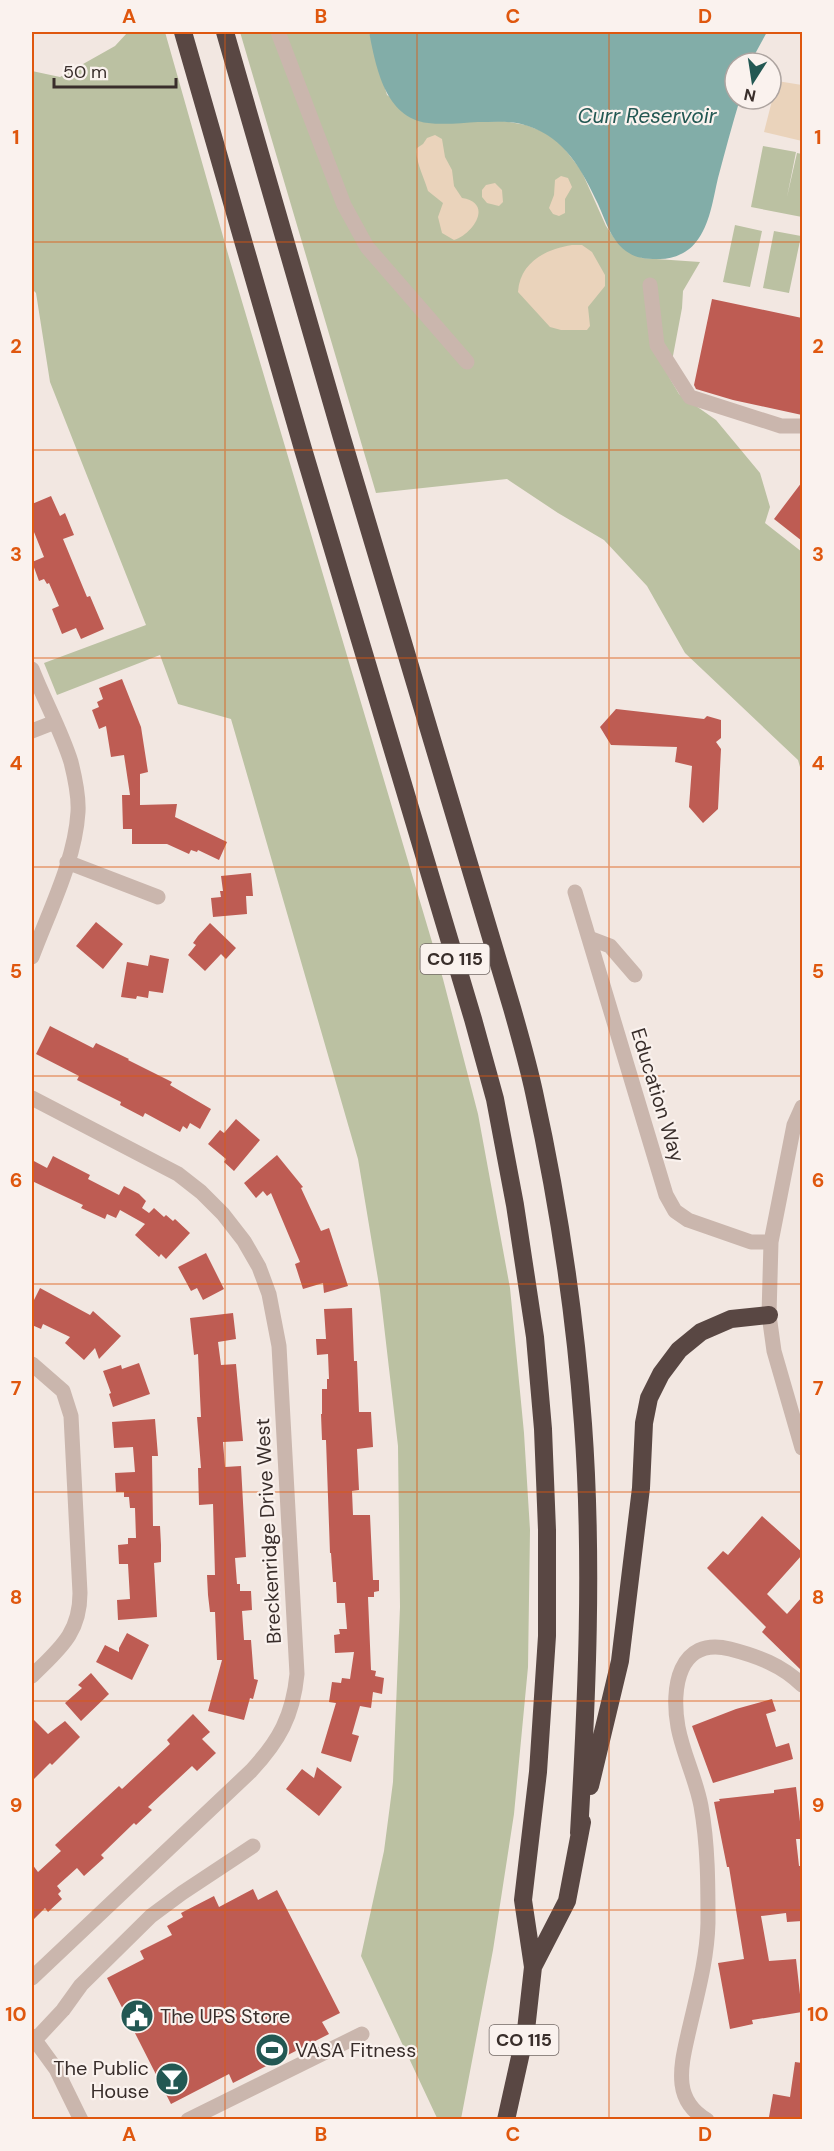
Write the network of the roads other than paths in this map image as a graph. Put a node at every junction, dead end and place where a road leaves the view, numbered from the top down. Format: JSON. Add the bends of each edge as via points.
{"nodes":[{"id":1,"x":183,"y":32,"type":"edge"},
{"id":2,"x":225,"y":32,"type":"edge"},
{"id":3,"x":278,"y":32,"type":"edge"},
{"id":4,"x":650,"y":285,"type":"dead end"},
{"id":5,"x":467,"y":362,"type":"dead end"},
{"id":6,"x":802,"y":426,"type":"edge"},
{"id":7,"x":32,"y":669,"type":"edge"},
{"id":8,"x":55,"y":722,"type":"junction"},
{"id":9,"x":32,"y":730,"type":"edge"},
{"id":10,"x":68,"y":862,"type":"junction"},
{"id":11,"x":575,"y":892,"type":"dead end"},
{"id":12,"x":158,"y":897,"type":"dead end"},
{"id":13,"x":589,"y":938,"type":"junction"},
{"id":14,"x":32,"y":957,"type":"edge"},
{"id":15,"x":635,"y":975,"type":"dead end"},
{"id":16,"x":32,"y":1098,"type":"edge"},
{"id":17,"x":802,"y":1107,"type":"edge"},
{"id":18,"x":796,"y":1147,"type":"edge"},
{"id":19,"x":771,"y":1242,"type":"junction"},
{"id":20,"x":769,"y":1315,"type":"junction"},
{"id":21,"x":32,"y":1364,"type":"edge"},
{"id":22,"x":802,"y":1448,"type":"edge"},
{"id":23,"x":32,"y":1676,"type":"edge"},
{"id":24,"x":802,"y":1684,"type":"edge"},
{"id":25,"x":579,"y":1833,"type":"junction"},
{"id":26,"x":253,"y":1846,"type":"dead end"},
{"id":27,"x":533,"y":1967,"type":"junction"},
{"id":28,"x":32,"y":1978,"type":"edge"},
{"id":29,"x":362,"y":2034,"type":"dead end"},
{"id":30,"x":33,"y":2038,"type":"edge"},
{"id":31,"x":81,"y":2120,"type":"edge"},
{"id":32,"x":188,"y":2120,"type":"edge"},
{"id":33,"x":506,"y":2120,"type":"edge"},
{"id":34,"x":707,"y":2120,"type":"edge"}],
"edges":[{"from":1,"to":27,"type":"highway","number":"CO 115","via":[[473,1019],[495,1099],[513,1193],[535,1337],[547,1530],[547,1636],[538,1772],[523,1900]]},
{"from":2,"to":25,"type":"highway","number":"CO 115","via":[[534,1090],[575,1332],[583,1426],[588,1637]]},
{"from":3,"to":5,"type":"street","via":[[344,204],[367,247]]},
{"from":4,"to":6,"type":"street","via":[[657,345],[690,398],[781,426]]},
{"from":7,"to":8,"type":"street"},
{"from":8,"to":9,"type":"street"},
{"from":8,"to":10,"type":"street","via":[[78,793],[76,829]]},
{"from":10,"to":12,"type":"street"},
{"from":10,"to":14,"type":"street"},
{"from":11,"to":13,"type":"street","name":"Education Way"},
{"from":13,"to":15,"type":"street","via":[[610,946]]},
{"from":13,"to":19,"type":"street","name":"Education Way","via":[[666,1195],[675,1211],[688,1220],[751,1242]]},
{"from":16,"to":28,"type":"street","name":"Breckenridge Drive West","via":[[178,1174],[223,1214],[259,1267],[269,1294],[279,1346],[297,1674],[290,1710],[270,1751]]},
{"from":17,"to":18,"type":"street","via":[[794,1125]]},
{"from":18,"to":19,"type":"street"},
{"from":19,"to":20,"type":"street"},
{"from":20,"to":22,"type":"street","via":[[774,1351]]},
{"from":20,"to":25,"type":"highway","via":[[731,1319],[701,1332],[678,1350],[649,1398],[620,1661]]},
{"from":21,"to":23,"type":"street","via":[[63,1391],[71,1416],[80,1609],[68,1638]]},
{"from":24,"to":34,"type":"street","via":[[771,1662],[713,1646],[692,1653],[678,1683],[678,1729],[701,1803],[708,1868],[708,1936],[682,2062],[682,2085],[689,2104]]},
{"from":25,"to":27,"type":"highway","number":"CO 115","via":[[567,1901]]},
{"from":26,"to":30,"type":"street","via":[[151,1916]]},
{"from":27,"to":33,"type":"highway","number":"CO 115","via":[[526,2030]]},
{"from":29,"to":32,"type":"street"},
{"from":30,"to":31,"type":"street","via":[[56,2069]]}]}
